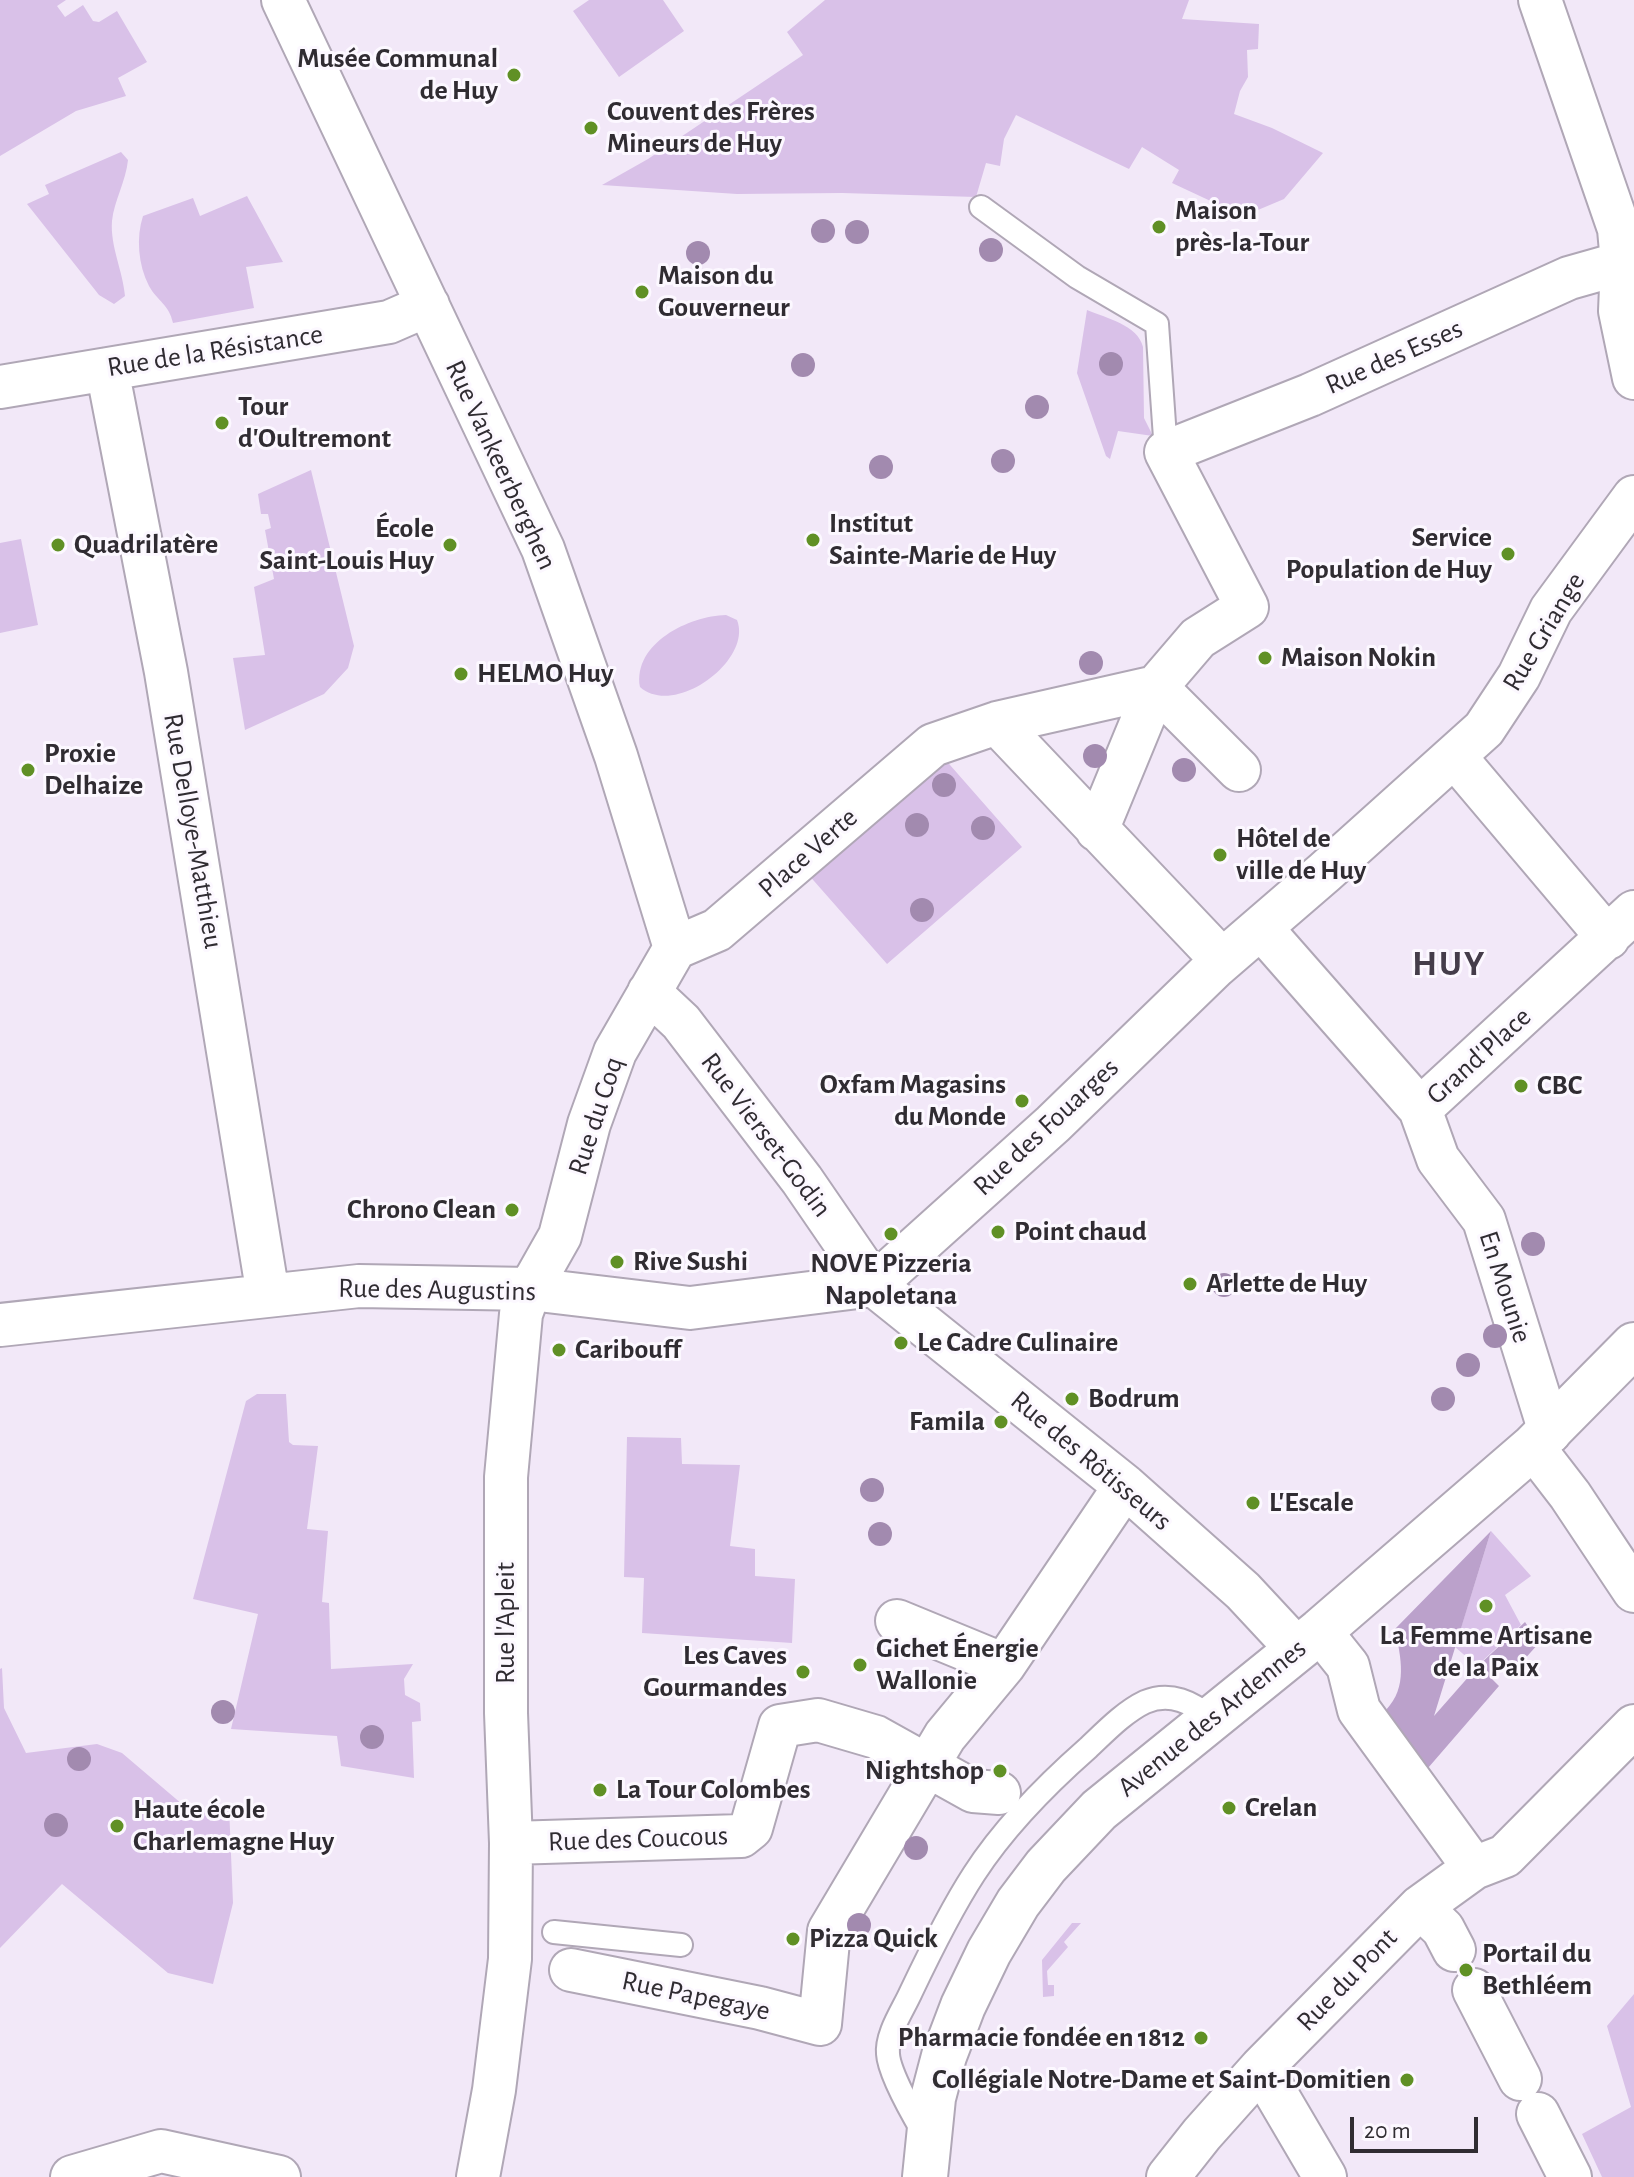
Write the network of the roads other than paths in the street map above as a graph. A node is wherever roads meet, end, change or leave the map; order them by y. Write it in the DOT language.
graph roads {
  1 [pos="283,0"];
  2 [pos="1540,0"];
  3 [pos="981,207"];
  4 [pos="1628,263"];
  5 [pos="428,305"];
  6 [pos="107,369"];
  7 [pos="1634,378"];
  8 [pos="0,387"];
  9 [pos="1166,452"];
  10 [pos="1634,497"];
  11 [pos="1156,687"];
  12 [pos="997,723"];
  13 [pos="1470,743"];
  14 [pos="1239,770"];
  15 [pos="1097,830"];
  16 [pos="1621,925"];
  17 [pos="1261,928"];
  18 [pos="675,948"];
  19 [pos="1219,963"];
  20 [pos="649,992"];
  21 [pos="1420,1109"];
  22 [pos="874,1285"];
  23 [pos="530,1289"];
  24 [pos="268,1295"];
  25 [pos="0,1325"];
  26 [pos="1634,1345"];
  27 [pos="1541,1440"];
  28 [pos="1125,1486"];
  29 [pos="1634,1591"];
  30 [pos="897,1621"];
  31 [pos="1308,1640"];
  32 [pos="1004,1665"];
  33 [pos="1634,1726"];
  34 [pos="928,1766"];
  35 [pos="999,1793"];
  36 [pos="511,1843"];
  37 [pos="1474,1868"];
  38 [pos="1420,1907"];
  39 [pos="681,1945"];
  40 [pos="538,1948"];
  41 [pos="1454,1950"];
  42 [pos="1474,1990"];
  43 [pos="1261,2068"];
  44 [pos="927,2160"];
  45 [pos="72,2177"];
  46 [pos="279,2177"];
  47 [pos="478,2177"];
  48 [pos="1168,2177"];
  49 [pos="1325,2177"];
  50 [pos="1570,2177"];
  1 -- 5 [label="street, Rue Vankeerberghen"];
  2 -- 4 [label="street"];
  3 -- 9 [label="lane"];
  4 -- 7 [label="street"];
  4 -- 9 [label="street, Rue des Esses"];
  5 -- 6 [label="street, Rue de la Résistance"];
  5 -- 18 [label="street, Rue Vankeerberghen"];
  6 -- 8 [label="street, Rue de la Résistance"];
  6 -- 24 [label="street, Rue Delloye-Matthieu"];
  9 -- 11 [label="street"];
  10 -- 13 [label="street, Rue Griange"];
  11 -- 12 [label="street"];
  11 -- 14 [label="street"];
  11 -- 15 [label="street"];
  12 -- 15 [label="street"];
  12 -- 18 [label="street, Place Verte"];
  13 -- 16 [label="street, Grand'Place"];
  13 -- 17 [label="street"];
  15 -- 19 [label="street"];
  16 -- 21 [label="street, Grand'Place"];
  17 -- 19 [label="street"];
  17 -- 21 [label="street, Grand'Place"];
  18 -- 20 [label="street, Rue du Coq"];
  19 -- 22 [label="street, Rue des Fouarges"];
  20 -- 22 [label="street, Rue Vierset-Godin"];
  20 -- 23 [label="street, Rue du Coq"];
  21 -- 27 [label="street, En Mounie"];
  22 -- 23 [label="street, Rue des Augustins"];
  22 -- 28 [label="street, Rue des Rôtisseurs"];
  23 -- 24 [label="street, Rue des Augustins"];
  23 -- 36 [label="street, Rue l'Apleit"];
  24 -- 25 [label="street, Rue des Augustins"];
  26 -- 27 [label="main road, Avenue des Ardennes"];
  27 -- 29 [label="street"];
  27 -- 31 [label="main road, Avenue des Ardennes"];
  28 -- 31 [label="street, Rue des Rôtisseurs"];
  28 -- 32 [label="street"];
  30 -- 32 [label="street"];
  31 -- 37 [label="street, Rue des Rôtisseurs"];
  31 -- 44 [label="main road, Avenue des Ardennes"];
  32 -- 34 [label="street"];
  33 -- 37 [label="street, Rue du Pont"];
  34 -- 35 [label="street"];
  34 -- 36 [label="street, Rue des Coucous"];
  34 -- 40 [label="street, Rue Papegaye"];
  36 -- 40 [label="street, Rue l'Apleit"];
  37 -- 38 [label="street, Rue du Pont"];
  38 -- 41 [label="street"];
  38 -- 43 [label="street, Rue du Pont"];
  39 -- 40 [label="lane"];
  40 -- 47 [label="street, Rue l'Apleit"];
  42 -- 50 [label="street"];
  43 -- 48 [label="street, Rue du Pont"];
  43 -- 49 [label="street"];
  45 -- 46 [label="street"];
}
